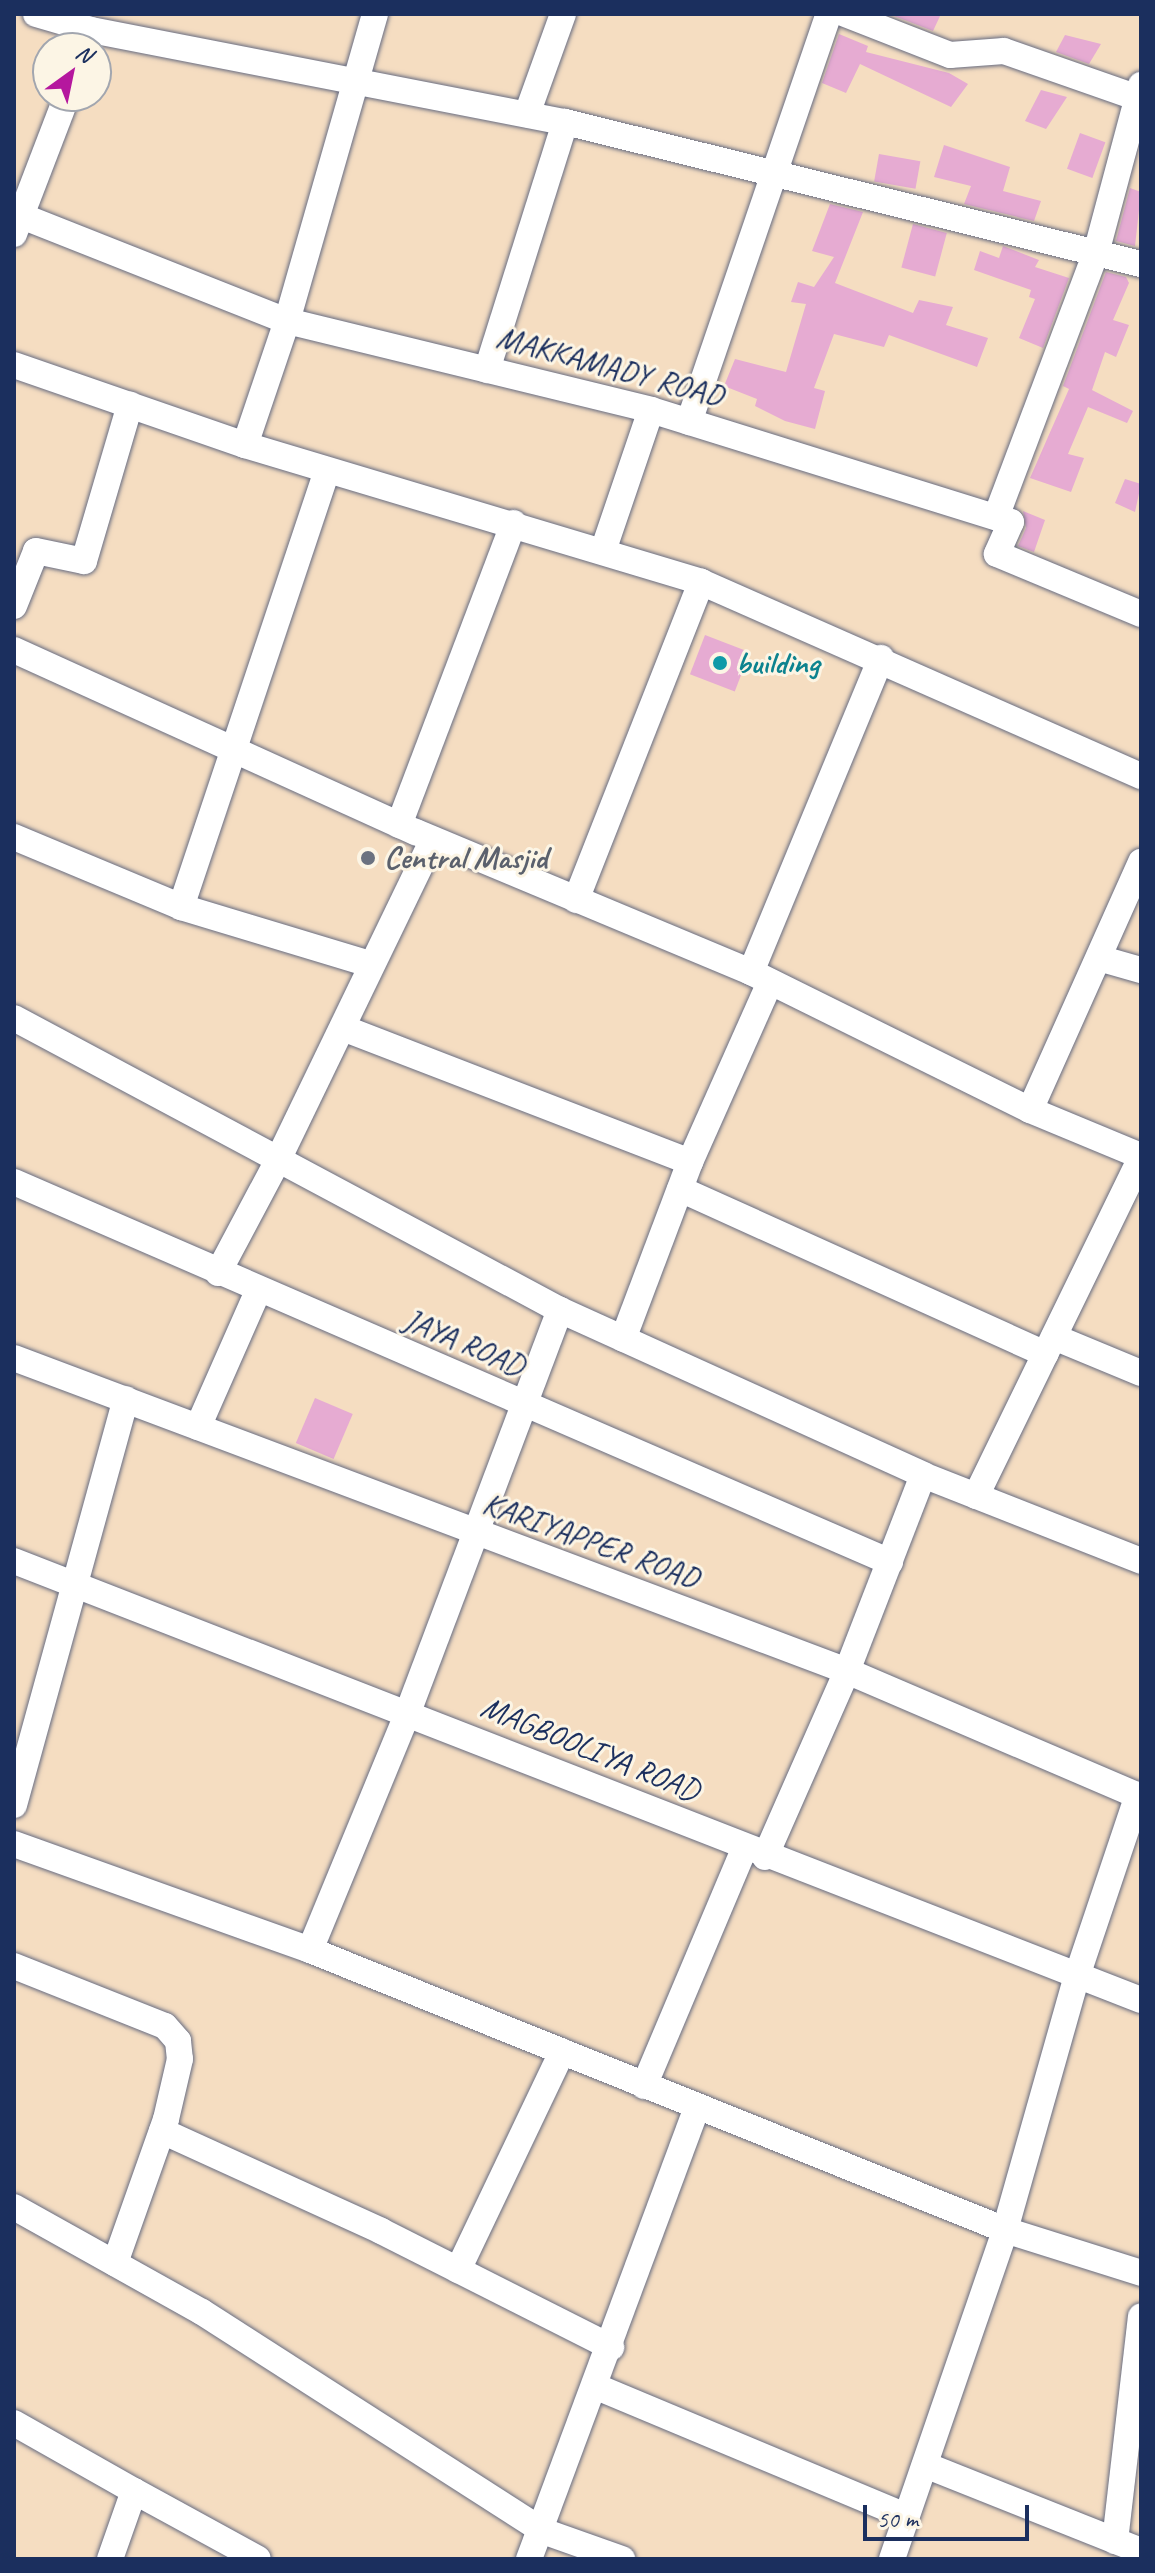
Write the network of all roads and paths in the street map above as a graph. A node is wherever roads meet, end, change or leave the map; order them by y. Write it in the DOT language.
graph roads {
  1 [pos="36,14"];
  2 [pos="375,14"];
  3 [pos="563,14"];
  4 [pos="829,14"];
  5 [pos="845,14"];
  6 [pos="91,31"];
  7 [pos="356,81"];
  8 [pos="1139,94"];
  9 [pos="61,112"];
  10 [pos="527,114"];
  11 [pos="565,122"];
  12 [pos="778,172"];
  13 [pos="17,221"];
  14 [pos="1096,253"];
  15 [pos="1141,264"];
  16 [pos="287,321"];
  17 [pos="14,365"];
  18 [pos="487,370"];
  19 [pos="130,405"];
  20 [pos="651,410"];
  21 [pos="689,422"];
  22 [pos="245,445"];
  23 [pos="327,471"];
  24 [pos="996,517"];
  25 [pos="514,523"];
  26 [pos="603,551"];
  27 [pos="701,582"];
  28 [pos="14,606"];
  29 [pos="1141,614"];
  30 [pos="14,650"];
  31 [pos="881,658"];
  32 [pos="234,751"];
  33 [pos="1141,776"];
  34 [pos="399,825"];
  35 [pos="14,837"];
  36 [pos="433,840"];
  37 [pos="1141,862"];
  38 [pos="576,900"];
  39 [pos="181,907"];
  40 [pos="1102,959"];
  41 [pos="370,964"];
  42 [pos="1141,970"];
  43 [pos="760,977"];
  44 [pos="14,1018"];
  45 [pos="343,1028"];
  46 [pos="1030,1110"];
  47 [pos="1141,1157"];
  48 [pos="277,1162"];
  49 [pos="690,1162"];
  50 [pos="14,1182"];
  51 [pos="680,1189"];
  52 [pos="218,1273"];
  53 [pos="258,1291"];
  54 [pos="560,1310"];
  55 [pos="623,1339"];
  56 [pos="1050,1346"];
  57 [pos="14,1358"];
  58 [pos="1141,1373"];
  59 [pos="126,1399"];
  60 [pos="522,1405"];
  61 [pos="198,1427"];
  62 [pos="923,1475"];
  63 [pos="976,1496"];
  64 [pos="473,1534"];
  65 [pos="14,1561"];
  66 [pos="1141,1561"];
  67 [pos="890,1562"];
  68 [pos="72,1587"];
  69 [pos="847,1671"];
  70 [pos="408,1712"];
  71 [pos="1139,1796"];
  72 [pos="14,1805"];
  73 [pos="14,1844"];
  74 [pos="754,1853"];
  75 [pos="310,1950"];
  76 [pos="14,1966"];
  77 [pos="1077,1976"];
  78 [pos="1141,2000"];
  79 [pos="562,2052"];
  80 [pos="644,2086"];
  81 [pos="697,2107"];
  82 [pos="162,2131"];
  83 [pos="14,2207"];
  84 [pos="1005,2230"];
  85 [pos="115,2263"];
  86 [pos="458,2270"];
  87 [pos="1141,2273"];
  88 [pos="1141,2316"];
  89 [pos="611,2347"];
  90 [pos="597,2387"];
  91 [pos="14,2423"];
  92 [pos="925,2465"];
  93 [pos="134,2491"];
  94 [pos="906,2516"];
  95 [pos="543,2531"];
  96 [pos="1115,2541"];
  97 [pos="1141,2551"];
  98 [pos="110,2559"];
  99 [pos="258,2559"];
  100 [pos="529,2559"];
  101 [pos="622,2559"];
  102 [pos="892,2559"];
  1 -- 6 [label="street"];
  2 -- 7 [label="street"];
  3 -- 10 [label="street"];
  4 -- 12 [label="street"];
  5 -- 8 [label="street"];
  6 -- 7 [label="street"];
  7 -- 10 [label="street"];
  7 -- 16 [label="street"];
  8 -- 14 [label="street"];
  9 -- 13 [label="street"];
  10 -- 11 [label="street"];
  11 -- 12 [label="street"];
  11 -- 18 [label="street"];
  12 -- 14 [label="street"];
  12 -- 21 [label="street"];
  13 -- 16 [label="street, MAKKAMADY ROAD"];
  14 -- 15 [label="street"];
  14 -- 24 [label="street"];
  16 -- 18 [label="street, MAKKAMADY ROAD"];
  16 -- 22 [label="street"];
  17 -- 19 [label="street"];
  18 -- 20 [label="street, MAKKAMADY ROAD"];
  19 -- 22 [label="street"];
  19 -- 28 [label="street"];
  20 -- 21 [label="street, MAKKAMADY ROAD"];
  20 -- 26 [label="street"];
  21 -- 24 [label="street, MAKKAMADY ROAD"];
  22 -- 23 [label="street"];
  23 -- 25 [label="street"];
  23 -- 32 [label="street"];
  24 -- 29 [label="street"];
  25 -- 26 [label="street"];
  25 -- 34 [label="street"];
  26 -- 27 [label="street"];
  27 -- 31 [label="street"];
  27 -- 38 [label="street"];
  30 -- 32 [label="street"];
  31 -- 33 [label="street"];
  31 -- 43 [label="street"];
  32 -- 34 [label="street"];
  32 -- 39 [label="street"];
  34 -- 36 [label="street"];
  35 -- 39 [label="street"];
  36 -- 38 [label="street"];
  36 -- 41 [label="street"];
  37 -- 40 [label="street"];
  38 -- 43 [label="street"];
  39 -- 41 [label="street"];
  40 -- 42 [label="street"];
  40 -- 46 [label="street"];
  41 -- 45 [label="street"];
  43 -- 46 [label="street"];
  43 -- 49 [label="street"];
  44 -- 48 [label="street"];
  45 -- 48 [label="street"];
  45 -- 49 [label="street"];
  46 -- 47 [label="street"];
  47 -- 56 [label="street"];
  48 -- 52 [label="street"];
  48 -- 54 [label="street"];
  49 -- 51 [label="street"];
  50 -- 52 [label="street, JAYA ROAD"];
  51 -- 55 [label="street"];
  51 -- 56 [label="street"];
  52 -- 53 [label="street, JAYA ROAD"];
  53 -- 60 [label="street, JAYA ROAD"];
  53 -- 61 [label="street"];
  54 -- 55 [label="street"];
  54 -- 60 [label="street"];
  55 -- 62 [label="street"];
  56 -- 58 [label="street"];
  56 -- 63 [label="street"];
  57 -- 59 [label="street, KARIYAPPER ROAD"];
  59 -- 61 [label="street, KARIYAPPER ROAD"];
  59 -- 68 [label="street"];
  60 -- 64 [label="street"];
  60 -- 67 [label="street, JAYA ROAD"];
  61 -- 64 [label="street, KARIYAPPER ROAD"];
  62 -- 63 [label="street"];
  62 -- 67 [label="street"];
  63 -- 66 [label="street"];
  64 -- 69 [label="street, KARIYAPPER ROAD"];
  64 -- 70 [label="street"];
  65 -- 68 [label="street, MAGBOOLIYA ROAD"];
  67 -- 69 [label="street"];
  68 -- 70 [label="street, MAGBOOLIYA ROAD"];
  68 -- 72 [label="street"];
  69 -- 71 [label="street, KARIYAPPER ROAD"];
  69 -- 74 [label="street"];
  70 -- 74 [label="street, MAGBOOLIYA ROAD"];
  70 -- 75 [label="street"];
  71 -- 77 [label="street"];
  73 -- 75 [label="street"];
  74 -- 77 [label="street, MAGBOOLIYA ROAD"];
  74 -- 80 [label="street"];
  75 -- 79 [label="street"];
  76 -- 82 [label="street"];
  77 -- 78 [label="street, MAGBOOLIYA ROAD"];
  77 -- 84 [label="street"];
  79 -- 80 [label="street"];
  79 -- 86 [label="street"];
  80 -- 81 [label="street"];
  81 -- 84 [label="street"];
  81 -- 89 [label="street"];
  82 -- 85 [label="street"];
  82 -- 86 [label="street"];
  83 -- 85 [label="street"];
  84 -- 87 [label="street"];
  84 -- 92 [label="street"];
  85 -- 95 [label="street"];
  86 -- 89 [label="street"];
  88 -- 96 [label="street"];
  89 -- 90 [label="street"];
  90 -- 94 [label="street"];
  90 -- 95 [label="street"];
  91 -- 93 [label="street"];
  92 -- 94 [label="street"];
  92 -- 96 [label="street"];
  93 -- 98 [label="street"];
  93 -- 99 [label="street"];
  94 -- 102 [label="street"];
  95 -- 100 [label="street"];
  95 -- 101 [label="street"];
  96 -- 97 [label="street"];
}
